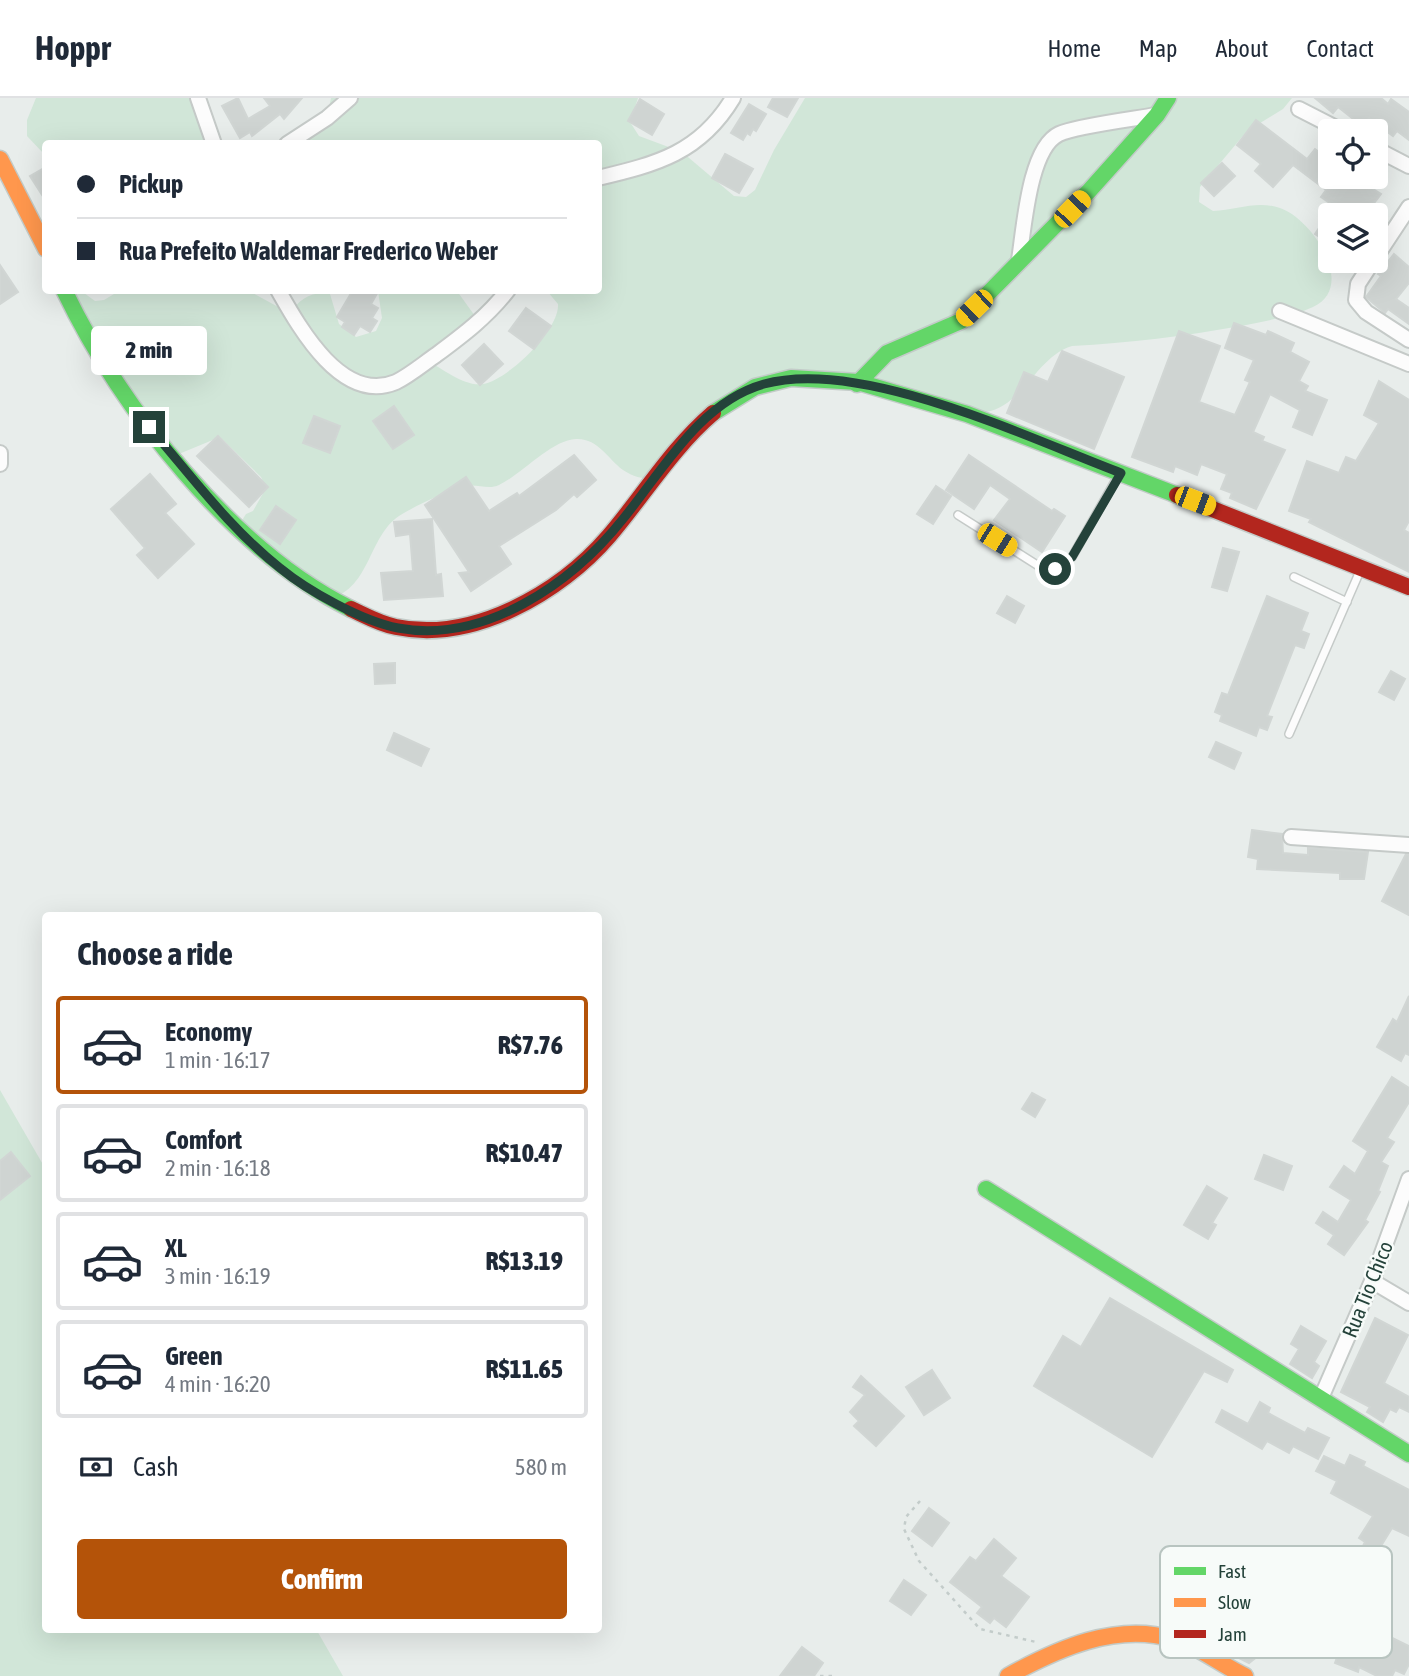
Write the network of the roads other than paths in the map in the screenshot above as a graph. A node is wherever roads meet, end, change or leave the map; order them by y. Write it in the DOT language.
graph roads {
  1 [pos="198,98"];
  2 [pos="349,98"];
  3 [pos="733,98"];
  4 [pos="1168,98"];
  5 [pos="1299,108"];
  6 [pos="1157,115"];
  7 [pos="1320,119"];
  8 [pos="213,140"];
  9 [pos="293,140"];
  10 [pos="1388,155"];
  11 [pos="0,159"];
  12 [pos="1409,166"];
  13 [pos="602,177"];
  14 [pos="1409,207"];
  15 [pos="1388,238"];
  16 [pos="42,241"];
  17 [pos="1018,264"];
  18 [pos="1365,273"];
  19 [pos="66,294"];
  20 [pos="281,294"];
  21 [pos="505,294"];
  22 [pos="1280,311"];
  23 [pos="1409,340"];
  24 [pos="1409,364"];
  25 [pos="857,384"];
  26 [pos="0,453"];
  27 [pos="0,464"];
  28 [pos="1121,473"];
  29 [pos="957,515"];
  30 [pos="1361,567"];
  31 [pos="1294,577"];
  32 [pos="1409,587"];
  33 [pos="1347,602"];
  34 [pos="1289,734"];
  35 [pos="1291,836"];
  36 [pos="1409,845"];
  37 [pos="1409,1179"];
  38 [pos="986,1189"];
  39 [pos="1372,1281"];
  40 [pos="1409,1303"];
  41 [pos="1321,1398"];
  42 [pos="1409,1454"];
  43 [pos="1160,1637"];
  44 [pos="1211,1658"];
  45 [pos="1008,1676"];
  46 [pos="1245,1676"];
  1 -- 8 [label="street"];
  2 -- 9 [label="street"];
  3 -- 13 [label="street"];
  4 -- 6 [label="street"];
  5 -- 7 [label="street"];
  6 -- 17 [label="street"];
  6 -- 17 [label="street"];
  10 -- 12 [label="street"];
  11 -- 16 [label="street"];
  14 -- 15 [label="street"];
  17 -- 25 [label="street"];
  18 -- 23 [label="street"];
  19 -- 25 [label="street"];
  20 -- 21 [label="street"];
  22 -- 24 [label="street"];
  25 -- 28 [label="street"];
  26 -- 27 [label="street"];
  28 -- 29 [label="lane"];
  28 -- 30 [label="street"];
  30 -- 32 [label="street"];
  30 -- 33 [label="lane"];
  31 -- 33 [label="lane"];
  33 -- 34 [label="lane"];
  35 -- 36 [label="street"];
  37 -- 39 [label="street, Rua Tio Chico"];
  38 -- 41 [label="street"];
  39 -- 40 [label="street"];
  39 -- 41 [label="street, Rua Tio Chico"];
  41 -- 42 [label="street"];
  43 -- 45 [label="street"];
  44 -- 46 [label="street"];
}
